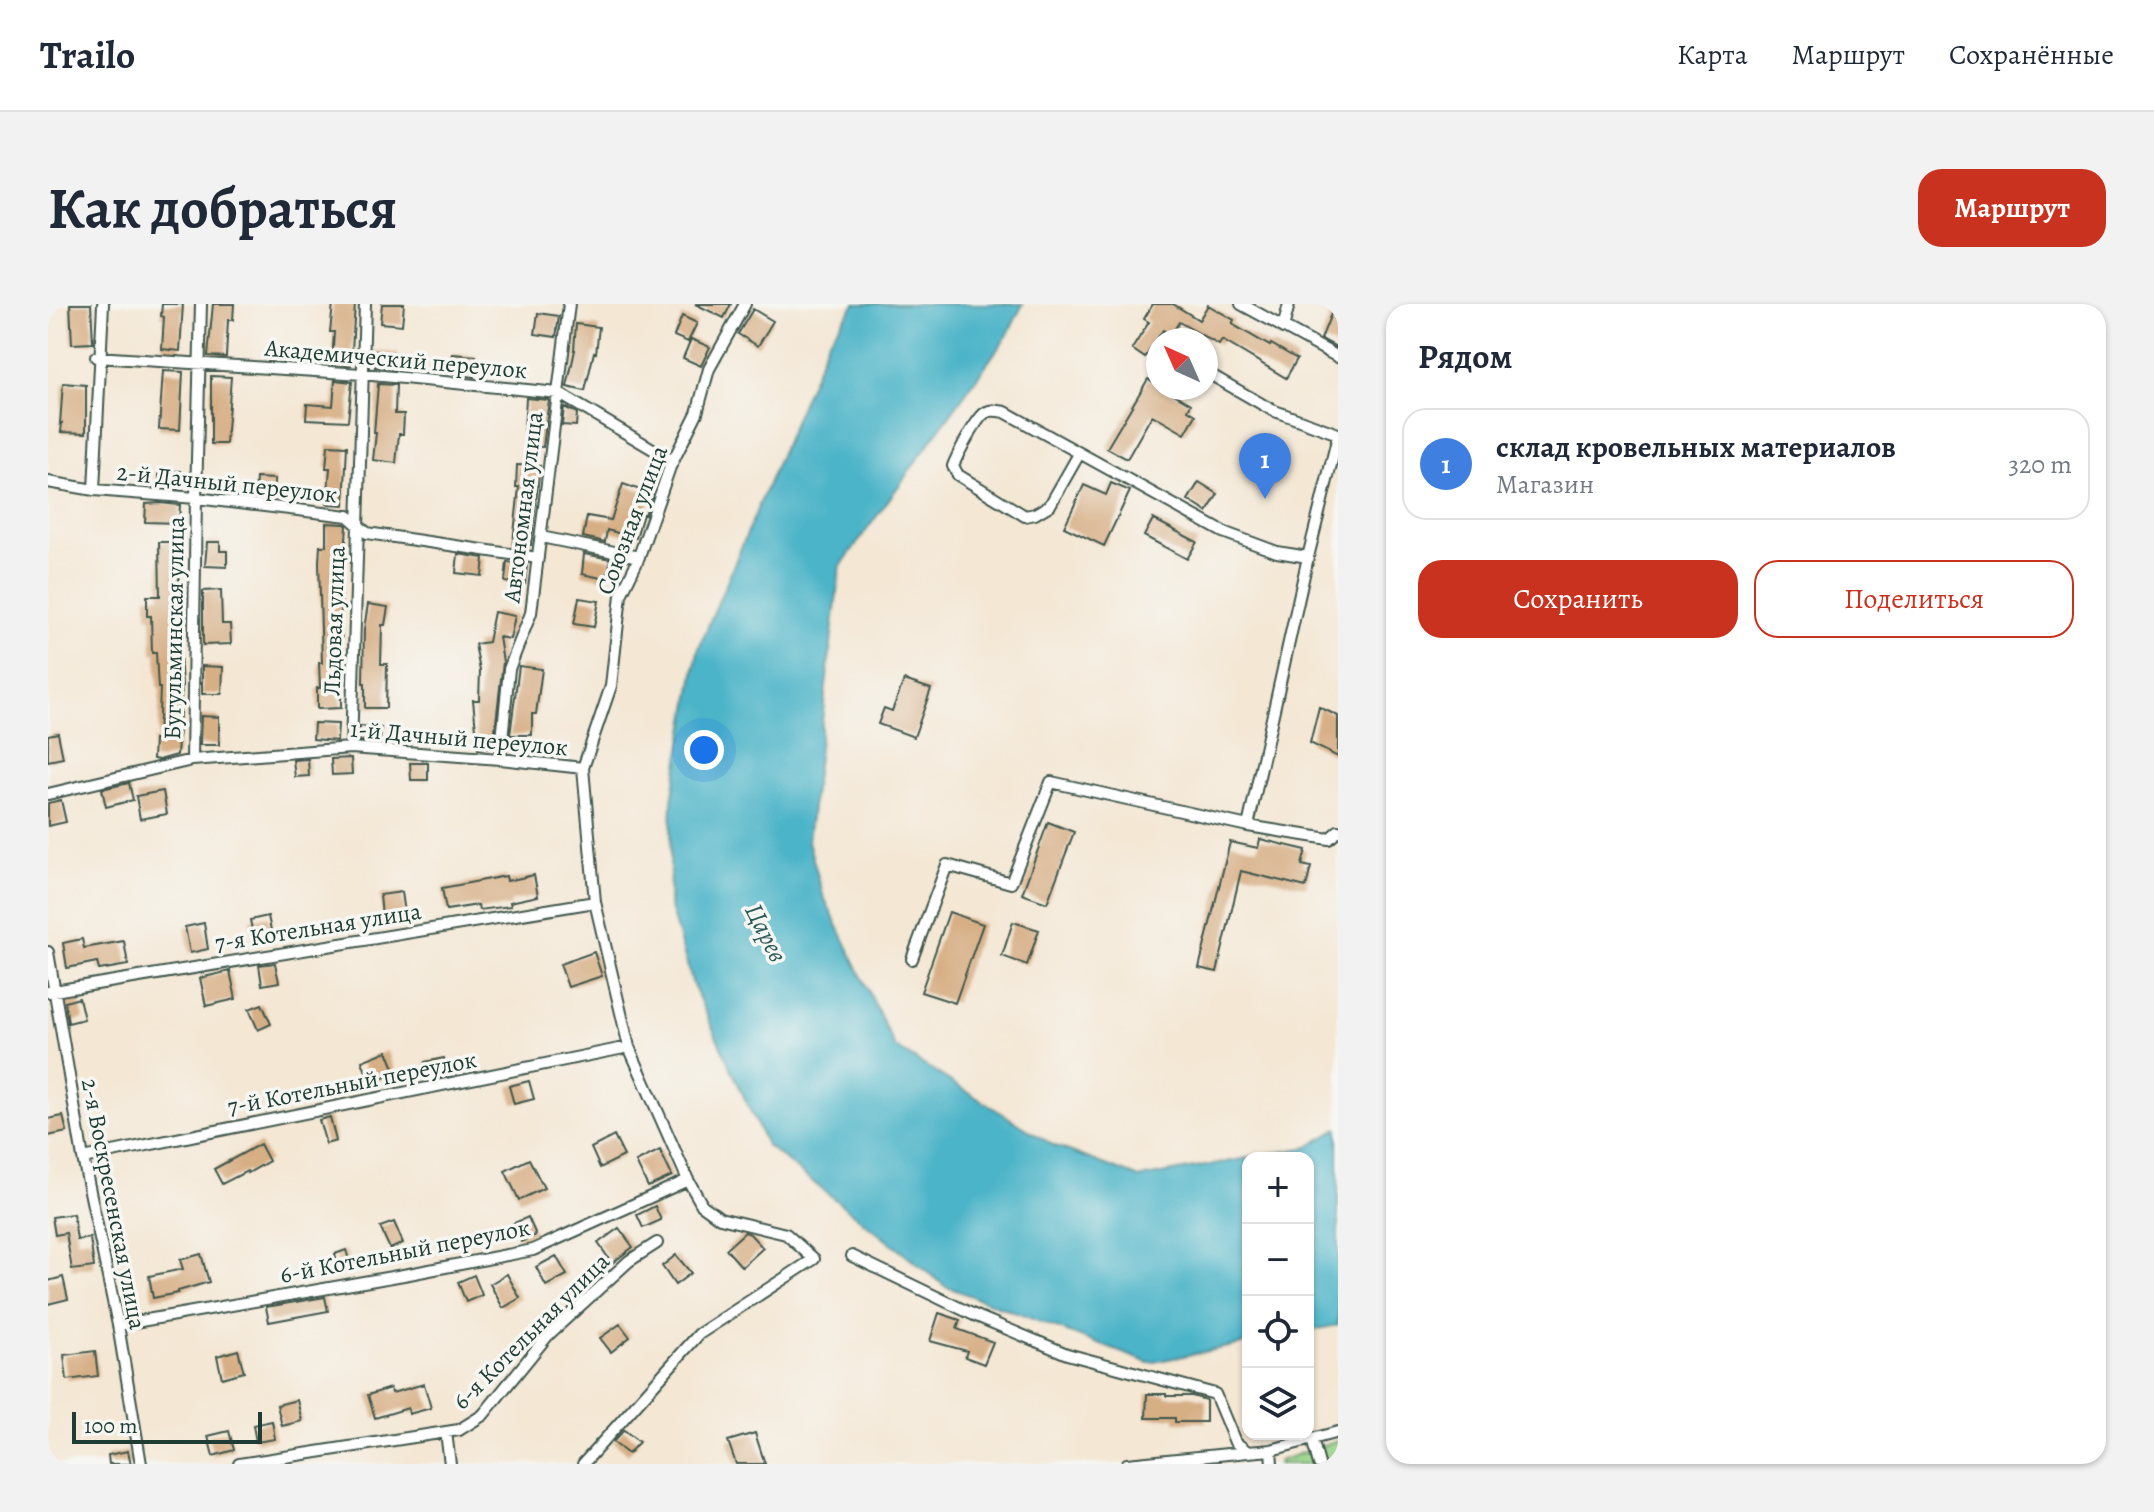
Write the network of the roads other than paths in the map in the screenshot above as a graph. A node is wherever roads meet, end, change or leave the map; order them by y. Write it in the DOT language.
graph roads {
  1 [pos="103,304"];
  2 [pos="201,304"];
  3 [pos="365,304"];
  4 [pos="569,304"];
  5 [pos="745,304"];
  6 [pos="1241,304"];
  7 [pos="1289,304"];
  8 [pos="1283,328"];
  9 [pos="1338,357"];
  10 [pos="98,358"];
  11 [pos="200,363"];
  12 [pos="362,374"];
  13 [pos="1218,379"];
  14 [pos="558,393"];
  15 [pos="1338,435"];
  16 [pos="1079,454"];
  17 [pos="673,461"];
  18 [pos="48,482"];
  19 [pos="94,490"];
  20 [pos="196,498"];
  21 [pos="357,523"];
  22 [pos="541,537"];
  23 [pos="639,557"];
  24 [pos="1308,557"];
  25 [pos="538,558"];
  26 [pos="351,748"];
  27 [pos="500,759"];
  28 [pos="192,760"];
  29 [pos="583,768"];
  30 [pos="48,794"];
  31 [pos="1248,826"];
  32 [pos="1338,831"];
  33 [pos="595,902"];
  34 [pos="48,952"];
  35 [pos="912,959"];
  36 [pos="51,992"];
  37 [pos="629,1047"];
  38 [pos="83,1158"];
  39 [pos="688,1180"];
  40 [pos="657,1243"];
  41 [pos="852,1256"];
  42 [pos="118,1325"];
  43 [pos="446,1432"];
  44 [pos="1338,1432"];
  45 [pos="1314,1438"];
  46 [pos="1308,1440"];
  47 [pos="1312,1440"];
  48 [pos="1271,1450"];
  49 [pos="1248,1452"];
  50 [pos="141,1464"];
  51 [pos="239,1464"];
  52 [pos="450,1464"];
  53 [pos="583,1464"];
  54 [pos="1127,1464"];
  55 [pos="1272,1464"];
  56 [pos="1319,1464"];
  1 -- 10 [label="street"];
  2 -- 11 [label="street, Бугульминская улица"];
  3 -- 12 [label="street, Льдовая улица"];
  4 -- 14 [label="street, Автономная улица"];
  5 -- 17 [label="street, Союзная улица"];
  6 -- 8 [label="street"];
  7 -- 8 [label="street"];
  8 -- 9 [label="street"];
  10 -- 11 [label="street, Академический переулок"];
  10 -- 19 [label="street"];
  11 -- 12 [label="street, Академический переулок"];
  11 -- 20 [label="street, Бугульминская улица"];
  12 -- 14 [label="street, Академический переулок"];
  12 -- 21 [label="street, Льдовая улица"];
  13 -- 15 [label="street"];
  14 -- 17 [label="street, Академический переулок"];
  14 -- 22 [label="street, Автономная улица"];
  15 -- 24 [label="street"];
  16 -- 16 [label="street"];
  16 -- 24 [label="street"];
  17 -- 23 [label="street, Союзная улица"];
  18 -- 19 [label="street, 2-й Дачный переулок"];
  19 -- 20 [label="street, 2-й Дачный переулок"];
  20 -- 21 [label="street, 2-й Дачный переулок"];
  20 -- 28 [label="street, Бугульминская улица"];
  21 -- 25 [label="street, 2-й Дачный переулок"];
  21 -- 26 [label="street, Льдовая улица"];
  22 -- 23 [label="street"];
  22 -- 25 [label="street, Автономная улица"];
  23 -- 29 [label="street, Союзная улица"];
  24 -- 31 [label="street"];
  25 -- 27 [label="street, Автономная улица"];
  26 -- 27 [label="street, 1-й Дачный переулок"];
  26 -- 28 [label="street, 1-й Дачный переулок"];
  27 -- 29 [label="street, 1-й Дачный переулок"];
  28 -- 30 [label="street, 1-й Дачный переулок"];
  29 -- 33 [label="street, Союзная улица"];
  31 -- 32 [label="street"];
  31 -- 35 [label="street"];
  33 -- 36 [label="street, 7-я Котельная улица"];
  33 -- 37 [label="street, Союзная улица"];
  34 -- 36 [label="street, 2-я Воскресенская улица"];
  36 -- 38 [label="street, 2-я Воскресенская улица"];
  37 -- 38 [label="street, 7-й Котельный переулок"];
  37 -- 39 [label="street, Союзная улица"];
  38 -- 42 [label="street, 2-я Воскресенская улица"];
  39 -- 42 [label="street, 6-й Котельный переулок"];
  39 -- 53 [label="street, Союзная улица"];
  40 -- 43 [label="street, 6-я Котельная улица"];
  41 -- 49 [label="street"];
  42 -- 50 [label="street, 2-я Воскресенская улица"];
  43 -- 51 [label="street, 6-я Котельная улица"];
  43 -- 52 [label="street"];
  44 -- 45 [label="street"];
  46 -- 48 [label="street"];
  47 -- 56 [label="street"];
  48 -- 49 [label="street"];
  48 -- 55 [label="street"];
  49 -- 54 [label="street"];
}
